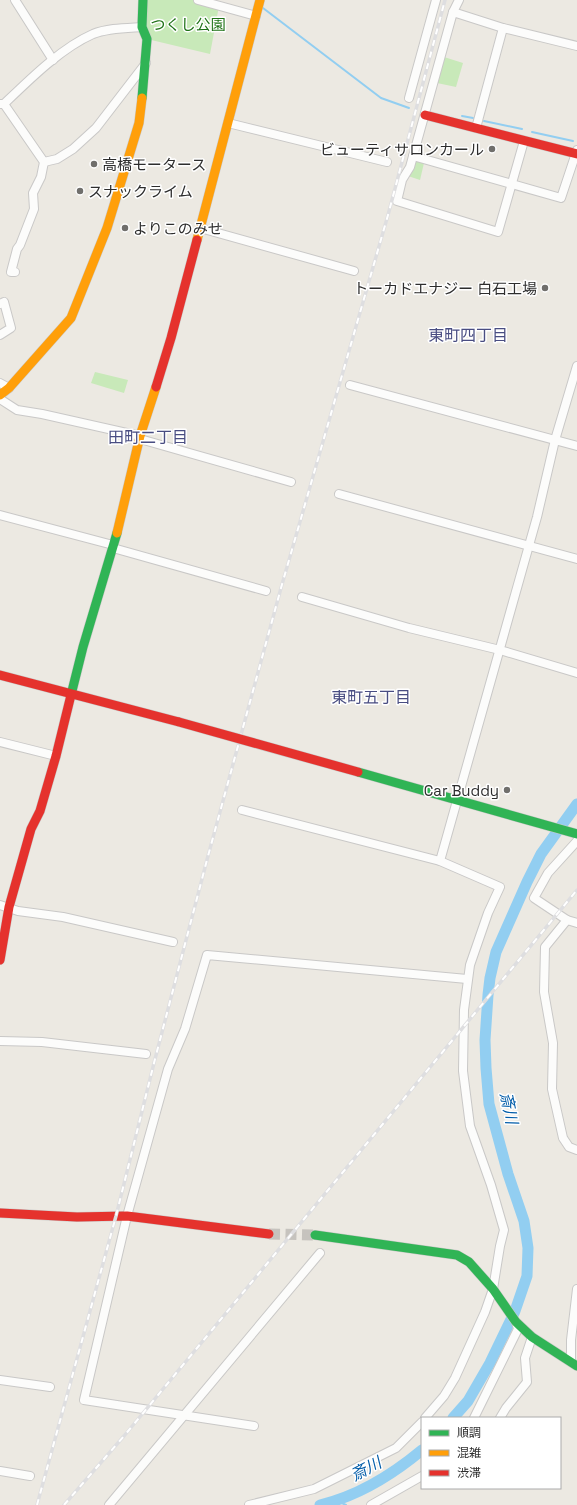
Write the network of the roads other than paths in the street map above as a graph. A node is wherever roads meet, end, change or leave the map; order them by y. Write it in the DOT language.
graph roads {
  1 [pos="15,0"];
  2 [pos="143,0"];
  3 [pos="198,0"];
  4 [pos="436,0"];
  5 [pos="459,0"];
  6 [pos="258,6"];
  7 [pos="453,12"];
  8 [pos="142,28"];
  9 [pos="503,28"];
  10 [pos="577,46"];
  11 [pos="53,60"];
  12 [pos="146,62"];
  13 [pos="409,98"];
  14 [pos="2,104"];
  15 [pos="425,115"];
  16 [pos="228,123"];
  17 [pos="476,128"];
  18 [pos="524,141"];
  19 [pos="577,152"];
  20 [pos="413,156"];
  21 [pos="44,162"];
  22 [pos="387,162"];
  23 [pos="513,184"];
  24 [pos="200,228"];
  25 [pos="354,271"];
  26 [pos="15,272"];
  27 [pos="0,304"];
  28 [pos="0,335"];
  29 [pos="577,366"];
  30 [pos="0,383"];
  31 [pos="350,385"];
  32 [pos="9,388"];
  33 [pos="0,395"];
  34 [pos="0,399"];
  35 [pos="140,437"];
  36 [pos="555,440"];
  37 [pos="577,446"];
  38 [pos="291,482"];
  39 [pos="338,494"];
  40 [pos="0,515"];
  41 [pos="528,546"];
  42 [pos="113,547"];
  43 [pos="577,559"];
  44 [pos="266,591"];
  45 [pos="302,597"];
  46 [pos="500,650"];
  47 [pos="577,673"];
  48 [pos="0,675"];
  49 [pos="72,695"];
  50 [pos="0,742"];
  51 [pos="56,756"];
  52 [pos="458,799"];
  53 [pos="242,810"];
  54 [pos="577,834"];
  55 [pos="577,842"];
  56 [pos="440,861"];
  57 [pos="5,906"];
  58 [pos="567,920"];
  59 [pos="577,923"];
  60 [pos="173,942"];
  61 [pos="0,960"];
  62 [pos="467,979"];
  63 [pos="0,1041"];
  64 [pos="146,1054"];
  65 [pos="577,1150"];
  66 [pos="0,1213"];
  67 [pos="127,1216"];
  68 [pos="269,1234"];
  69 [pos="315,1235"];
  70 [pos="320,1253"];
  71 [pos="577,1289"];
  72 [pos="494,1291"];
  73 [pos="516,1322"];
  74 [pos="532,1337"];
  75 [pos="574,1340"];
  76 [pos="574,1364"];
  77 [pos="0,1380"];
  78 [pos="50,1387"];
  79 [pos="185,1415"];
  80 [pos="426,1417"];
  81 [pos="474,1417"];
  82 [pos="501,1417"];
  83 [pos="421,1423"];
  84 [pos="254,1426"];
  85 [pos="0,1472"];
  86 [pos="30,1476"];
  87 [pos="421,1477"];
  88 [pos="109,1505"];
  89 [pos="248,1505"];
  90 [pos="371,1505"];
  1 -- 11 [label="street"];
  2 -- 8 [label="street"];
  3 -- 6 [label="street"];
  4 -- 13 [label="street"];
  5 -- 7 [label="street"];
  6 -- 16 [label="street"];
  7 -- 9 [label="street"];
  7 -- 15 [label="street"];
  8 -- 11 [label="street"];
  8 -- 12 [label="street"];
  9 -- 10 [label="street"];
  9 -- 17 [label="street"];
  11 -- 14 [label="street"];
  12 -- 21 [label="street"];
  12 -- 32 [label="street"];
  14 -- 21 [label="street"];
  15 -- 17 [label="street"];
  15 -- 20 [label="street"];
  16 -- 22 [label="street"];
  16 -- 24 [label="street"];
  17 -- 18 [label="street"];
  18 -- 19 [label="street"];
  18 -- 23 [label="street"];
  19 -- 23 [label="street"];
  20 -- 23 [label="street"];
  20 -- 23 [label="street"];
  21 -- 26 [label="street"];
  24 -- 25 [label="street"];
  24 -- 35 [label="street"];
  27 -- 28 [label="street"];
  29 -- 36 [label="street"];
  30 -- 32 [label="street"];
  31 -- 36 [label="street"];
  32 -- 33 [label="street"];
  34 -- 35 [label="street"];
  35 -- 38 [label="street"];
  35 -- 42 [label="street"];
  36 -- 37 [label="street"];
  36 -- 41 [label="street"];
  39 -- 41 [label="street"];
  40 -- 42 [label="street"];
  41 -- 43 [label="street"];
  41 -- 46 [label="street"];
  42 -- 44 [label="street"];
  42 -- 49 [label="street"];
  45 -- 46 [label="street"];
  46 -- 47 [label="street"];
  46 -- 52 [label="street"];
  48 -- 49 [label="street"];
  49 -- 51 [label="street"];
  49 -- 52 [label="street, bridge"];
  50 -- 51 [label="street"];
  51 -- 57 [label="street"];
  52 -- 54 [label="street"];
  52 -- 56 [label="street"];
  53 -- 56 [label="street"];
  55 -- 58 [label="street"];
  56 -- 62 [label="street"];
  57 -- 60 [label="street"];
  57 -- 61 [label="street"];
  58 -- 59 [label="street"];
  58 -- 65 [label="street"];
  62 -- 67 [label="street"];
  62 -- 72 [label="street"];
  63 -- 64 [label="street"];
  66 -- 67 [label="street"];
  67 -- 68 [label="street"];
  67 -- 79 [label="street"];
  69 -- 72 [label="street"];
  70 -- 79 [label="street"];
  71 -- 75 [label="street"];
  72 -- 73 [label="street"];
  72 -- 80 [label="street"];
  73 -- 74 [label="street"];
  73 -- 81 [label="street"];
  74 -- 76 [label="street"];
  74 -- 82 [label="street"];
  75 -- 76 [label="street"];
  77 -- 78 [label="street"];
  79 -- 84 [label="street"];
  79 -- 88 [label="street"];
  83 -- 89 [label="street"];
  85 -- 86 [label="street"];
  87 -- 90 [label="street"];
}
